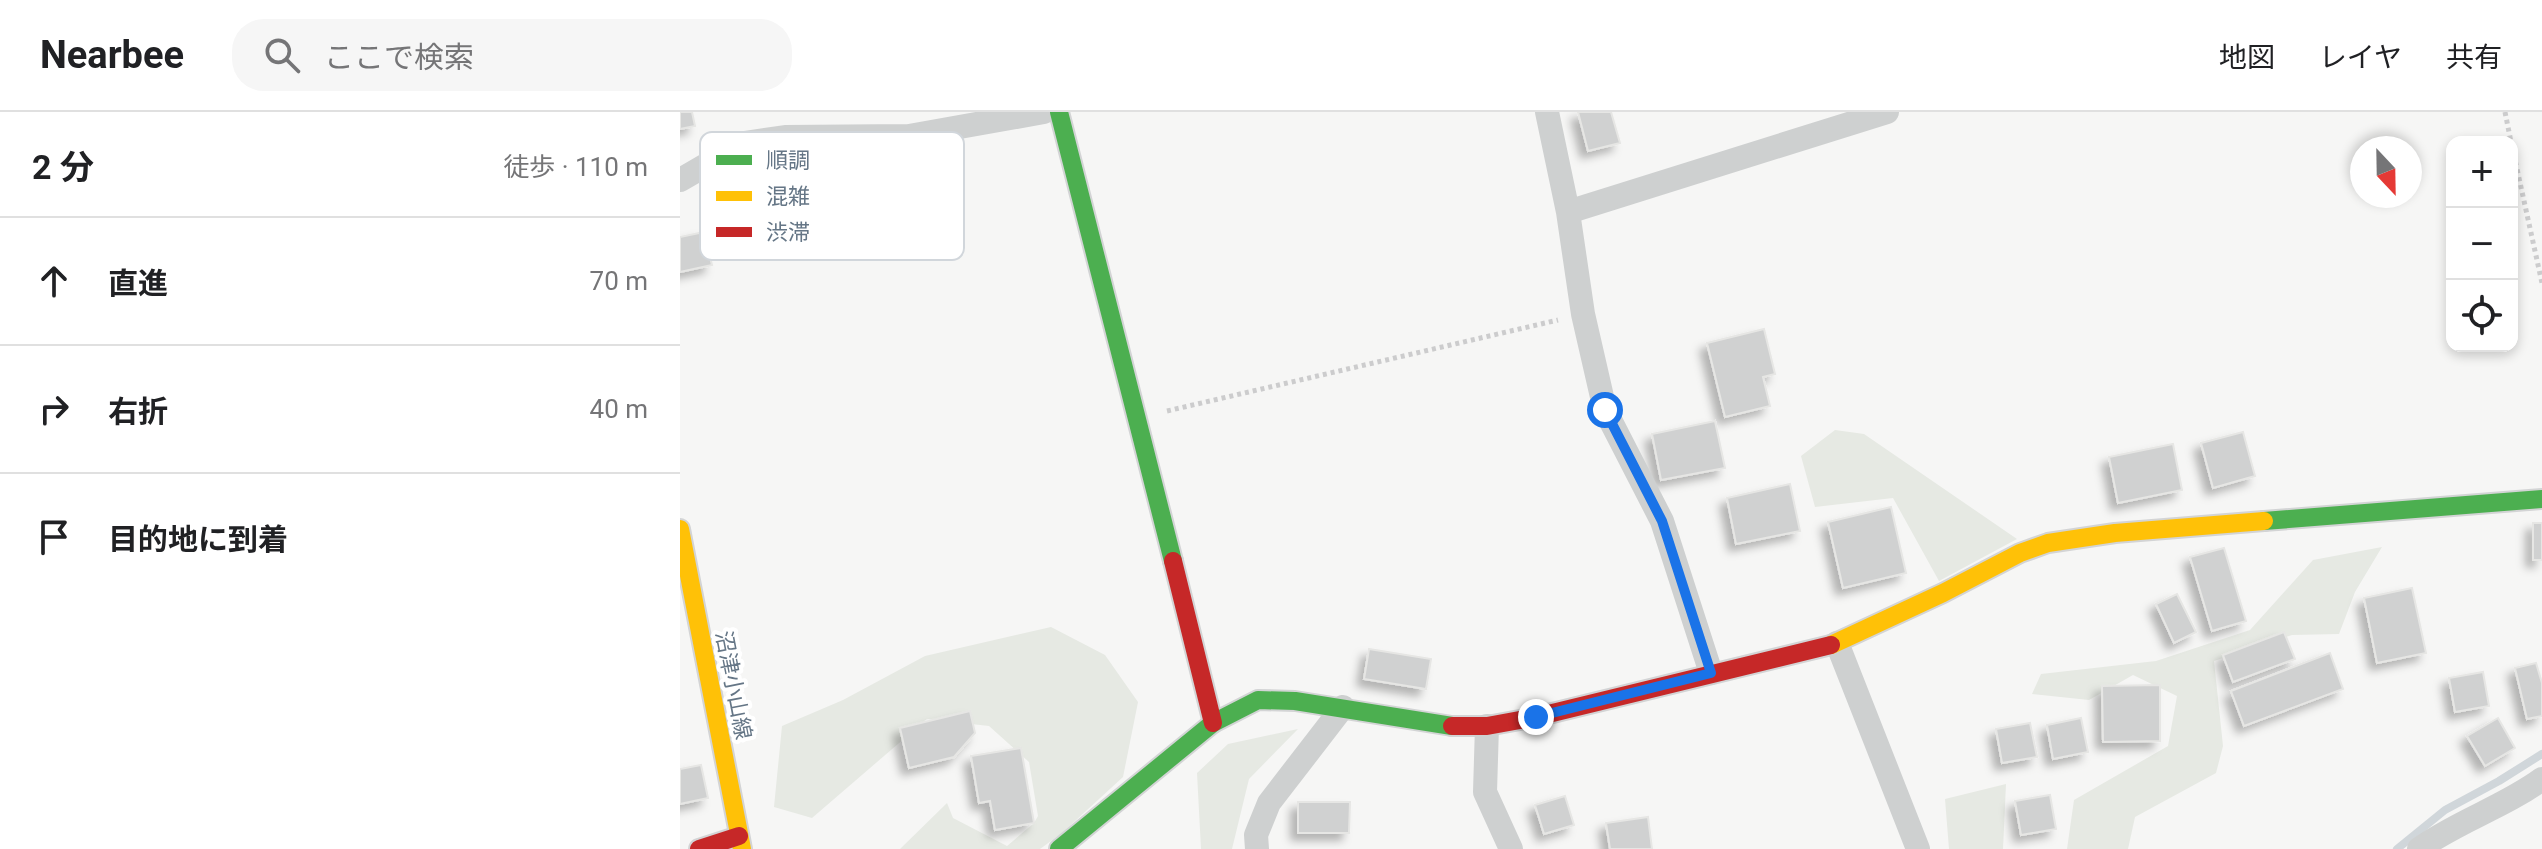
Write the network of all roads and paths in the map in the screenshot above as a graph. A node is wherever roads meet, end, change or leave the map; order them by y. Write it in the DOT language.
graph roads {
  1 [pos="1044,112"];
  2 [pos="1059,112"];
  3 [pos="1547,112"];
  4 [pos="1887,112"];
  5 [pos="2505,112"];
  6 [pos="932,132"];
  7 [pos="2510,136"];
  8 [pos="700,168"];
  9 [pos="2518,172"];
  10 [pos="680,180"];
  11 [pos="1568,212"];
  12 [pos="2542,283"];
  13 [pos="1583,314"];
  14 [pos="1138,418"];
  15 [pos="2542,499"];
  16 [pos="680,529"];
  17 [pos="1837,643"];
  18 [pos="1711,673"];
  19 [pos="1343,707"];
  20 [pos="1213,723"];
  21 [pos="1487,726"];
  22 [pos="2542,779"];
  23 [pos="740,842"];
  24 [pos="699,849"];
  25 [pos="1059,849"];
  26 [pos="1257,849"];
  27 [pos="1511,849"];
  28 [pos="1918,849"];
  29 [pos="2419,849"];
  1 -- 6 [label="street"];
  2 -- 14 [label="street"];
  3 -- 11 [label="street"];
  4 -- 11 [label="street"];
  5 -- 7 [label="path"];
  8 -- 10 [label="street"];
  9 -- 12 [label="path"];
  11 -- 13 [label="street"];
  13 -- 14 [label="path"];
  13 -- 18 [label="street"];
  14 -- 20 [label="street"];
  15 -- 17 [label="street"];
  16 -- 23 [label="street, 沼津小山線"];
  17 -- 18 [label="street"];
  17 -- 28 [label="street"];
  18 -- 21 [label="street"];
  19 -- 20 [label="street"];
  19 -- 21 [label="street"];
  19 -- 26 [label="street"];
  20 -- 25 [label="street"];
  21 -- 27 [label="street"];
  22 -- 29 [label="street"];
  23 -- 24 [label="street"];
}
